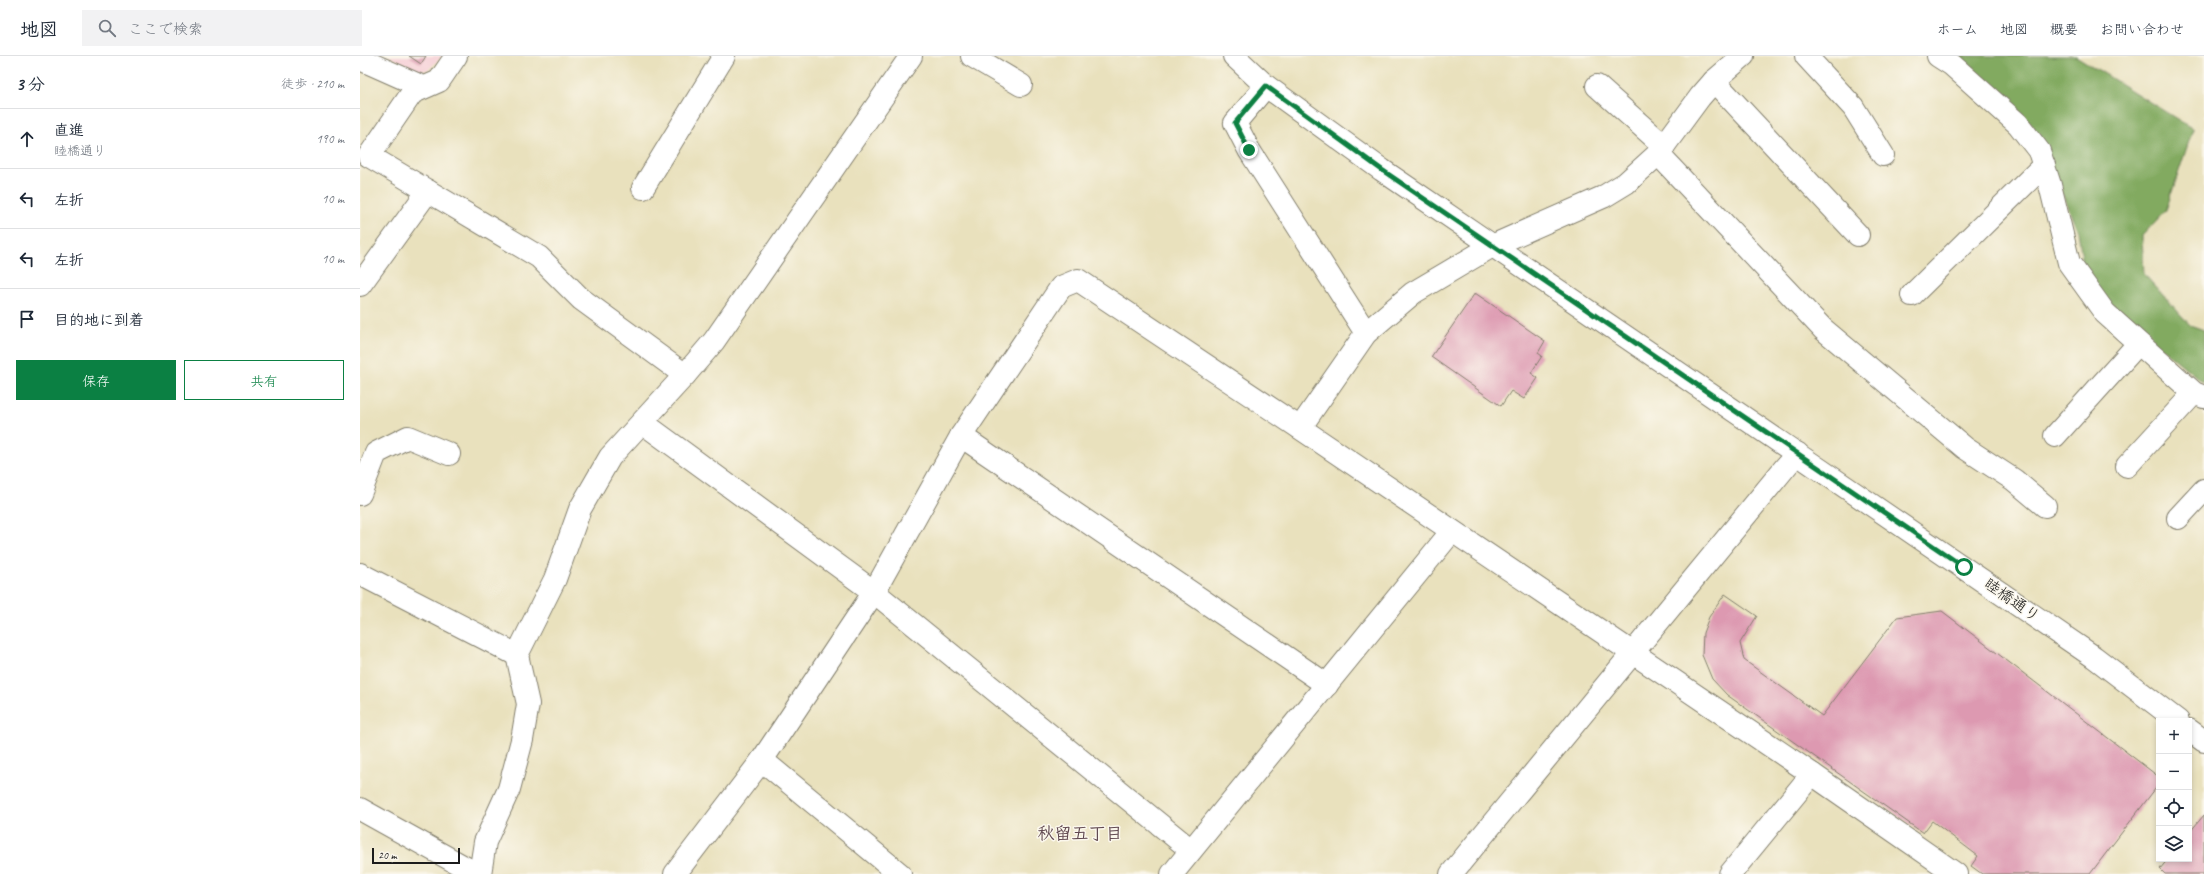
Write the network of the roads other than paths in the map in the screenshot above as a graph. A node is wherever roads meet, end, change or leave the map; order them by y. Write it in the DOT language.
graph roads {
  1 [pos="456,56"];
  2 [pos="724,56"];
  3 [pos="911,56"];
  4 [pos="972,56"];
  5 [pos="1234,56"];
  6 [pos="1743,56"];
  7 [pos="1806,56"];
  8 [pos="1938,56"];
  9 [pos="360,59"];
  10 [pos="1714,81"];
  11 [pos="1021,85"];
  12 [pos="1266,86"];
  13 [pos="1597,86"];
  14 [pos="423,87"];
  15 [pos="1661,150"];
  16 [pos="1883,155"];
  17 [pos="2044,165"];
  18 [pos="643,188"];
  19 [pos="428,191"];
  20 [pos="1858,235"];
  21 [pos="1494,245"];
  22 [pos="360,285"];
  23 [pos="1912,295"];
  24 [pos="1366,333"];
  25 [pos="2138,344"];
  26 [pos="685,375"];
  27 [pos="2199,395"];
  28 [pos="643,423"];
  29 [pos="1300,428"];
  30 [pos="962,436"];
  31 [pos="2055,436"];
  32 [pos="1797,453"];
  33 [pos="449,454"];
  34 [pos="2127,466"];
  35 [pos="2204,490"];
  36 [pos="360,494"];
  37 [pos="2045,506"];
  38 [pos="2178,518"];
  39 [pos="1452,531"];
  40 [pos="360,574"];
  41 [pos="874,592"];
  42 [pos="1632,653"];
  43 [pos="517,655"];
  44 [pos="1327,686"];
  45 [pos="2174,718"];
  46 [pos="2192,732"];
  47 [pos="2204,741"];
  48 [pos="762,760"];
  49 [pos="1812,774"];
  50 [pos="360,810"];
  51 [pos="1191,850"];
  52 [pos="477,874"];
  53 [pos="480,874"];
  54 [pos="675,874"];
  55 [pos="900,874"];
  56 [pos="1172,874"];
  57 [pos="1451,874"];
  58 [pos="1730,874"];
  59 [pos="1956,874"];
  1 -- 14 [label="street"];
  2 -- 18 [label="street"];
  3 -- 26 [label="street"];
  4 -- 11 [label="street"];
  5 -- 12 [label="street, 睦橋通り"];
  6 -- 10 [label="street"];
  7 -- 16 [label="street"];
  8 -- 17 [label="street"];
  9 -- 14 [label="street"];
  10 -- 15 [label="street"];
  10 -- 20 [label="street"];
  12 -- 21 [label="street, 睦橋通り"];
  12 -- 24 [label="street"];
  13 -- 15 [label="street"];
  14 -- 19 [label="street"];
  15 -- 21 [label="street"];
  15 -- 37 [label="street"];
  17 -- 23 [label="street"];
  17 -- 25 [label="street"];
  19 -- 22 [label="street"];
  19 -- 26 [label="street"];
  21 -- 24 [label="street"];
  21 -- 32 [label="street, 睦橋通り"];
  24 -- 29 [label="street"];
  25 -- 27 [label="street"];
  25 -- 31 [label="street"];
  26 -- 28 [label="street"];
  27 -- 34 [label="street"];
  28 -- 41 [label="street"];
  28 -- 43 [label="street"];
  29 -- 30 [label="street"];
  29 -- 39 [label="street"];
  30 -- 41 [label="street"];
  30 -- 44 [label="street"];
  32 -- 42 [label="street"];
  32 -- 45 [label="street, 睦橋通り"];
  33 -- 36 [label="street"];
  35 -- 38 [label="street"];
  39 -- 42 [label="street"];
  39 -- 44 [label="street"];
  40 -- 43 [label="street"];
  41 -- 48 [label="street"];
  41 -- 51 [label="street"];
  42 -- 49 [label="street"];
  42 -- 57 [label="street"];
  43 -- 53 [label="street"];
  44 -- 51 [label="street"];
  46 -- 47 [label="street"];
  48 -- 54 [label="street"];
  48 -- 55 [label="street"];
  49 -- 58 [label="street"];
  49 -- 59 [label="street"];
  50 -- 52 [label="street"];
  51 -- 56 [label="street"];
}
